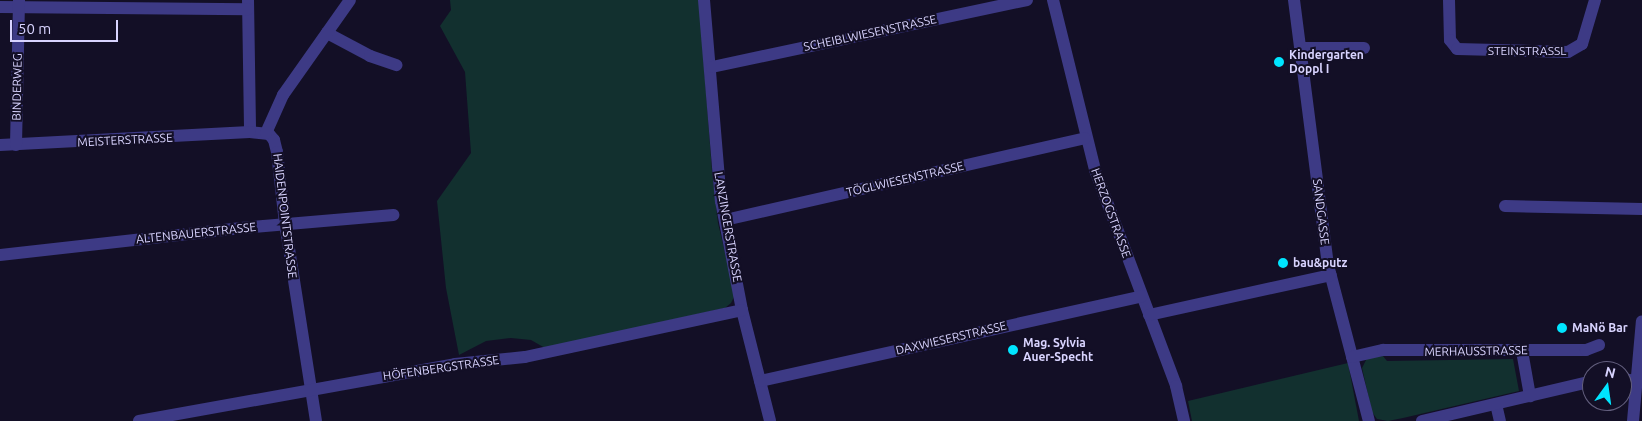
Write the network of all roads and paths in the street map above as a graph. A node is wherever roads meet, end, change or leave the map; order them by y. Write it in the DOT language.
graph roads {
  1 [pos="350,0"];
  2 [pos="704,0"];
  3 [pos="1027,0"];
  4 [pos="1053,0"];
  5 [pos="1294,0"];
  6 [pos="1449,0"];
  7 [pos="1595,0"];
  8 [pos="19,4"];
  9 [pos="248,4"];
  10 [pos="0,7"];
  11 [pos="328,33"];
  12 [pos="1300,48"];
  13 [pos="1364,48"];
  14 [pos="396,65"];
  15 [pos="712,67"];
  16 [pos="250,132"];
  17 [pos="266,133"];
  18 [pos="1085,138"];
  19 [pos="0,145"];
  20 [pos="16,145"];
  21 [pos="1504,206"];
  22 [pos="1642,209"];
  23 [pos="393,215"];
  24 [pos="724,220"];
  25 [pos="285,223"];
  26 [pos="0,255"];
  27 [pos="1331,275"];
  28 [pos="1142,296"];
  29 [pos="742,310"];
  30 [pos="1149,315"];
  31 [pos="1642,321"];
  32 [pos="1599,346"];
  33 [pos="1522,351"];
  34 [pos="1352,357"];
  35 [pos="1632,380"];
  36 [pos="1636,380"];
  37 [pos="760,381"];
  38 [pos="1582,384"];
  39 [pos="310,389"];
  40 [pos="1530,396"];
  41 [pos="1496,404"];
  42 [pos="139,421"];
  43 [pos="316,421"];
  44 [pos="770,421"];
  45 [pos="1184,421"];
  46 [pos="1369,421"];
  47 [pos="1422,421"];
  48 [pos="1500,421"];
  49 [pos="1633,421"];
  1 -- 11 [label="street"];
  2 -- 15 [label="street, LANZINGERSTRASSE"];
  3 -- 15 [label="street, SCHEIBLWIESENSTRASSE"];
  4 -- 18 [label="street, HERZOGSTRASSE"];
  5 -- 12 [label="street, SANDGASSE"];
  6 -- 7 [label="street, STEINSTRASSL"];
  8 -- 9 [label="street"];
  8 -- 10 [label="street"];
  8 -- 20 [label="street, BINDERWEG"];
  9 -- 16 [label="street"];
  11 -- 14 [label="street"];
  11 -- 17 [label="street"];
  12 -- 13 [label="street"];
  12 -- 27 [label="street, SANDGASSE"];
  15 -- 24 [label="street, LANZINGERSTRASSE"];
  16 -- 17 [label="street"];
  16 -- 20 [label="street, MEISTERSTRASSE"];
  17 -- 25 [label="street, HAIDENPOINTSTRASSE"];
  18 -- 24 [label="street, TÖGLWIESENSTRASSE"];
  18 -- 28 [label="street, HERZOGSTRASSE"];
  19 -- 20 [label="street, MEISTERSTRASSE"];
  21 -- 22 [label="street"];
  23 -- 25 [label="street, ALTENBAUERSTRASSE"];
  24 -- 29 [label="street, LANZINGERSTRASSE"];
  25 -- 26 [label="street, ALTENBAUERSTRASSE"];
  25 -- 39 [label="street, HAIDENPOINTSTRASSE"];
  27 -- 30 [label="street"];
  27 -- 34 [label="street, SANDGASSE"];
  28 -- 30 [label="street, HERZOGSTRASSE"];
  28 -- 37 [label="street, DAXWIESERSTRASSE"];
  29 -- 37 [label="street, LANZINGERSTRASSE"];
  29 -- 39 [label="street, HÖFENBERGSTRASSE"];
  30 -- 45 [label="street, HERZOGSTRASSE"];
  31 -- 36 [label="street"];
  32 -- 33 [label="street, MERHAUSSTRASSE"];
  33 -- 34 [label="street, MERHAUSSTRASSE"];
  33 -- 40 [label="street"];
  34 -- 46 [label="street, SANDGASSE"];
  35 -- 36 [label="street"];
  36 -- 49 [label="street"];
  37 -- 44 [label="street, LANZINGERSTRASSE"];
  38 -- 40 [label="street"];
  39 -- 42 [label="street, HÖFENBERGSTRASSE"];
  39 -- 43 [label="street, HAIDENPOINTSTRASSE"];
  40 -- 41 [label="street"];
  41 -- 47 [label="street"];
  41 -- 48 [label="street"];
}
